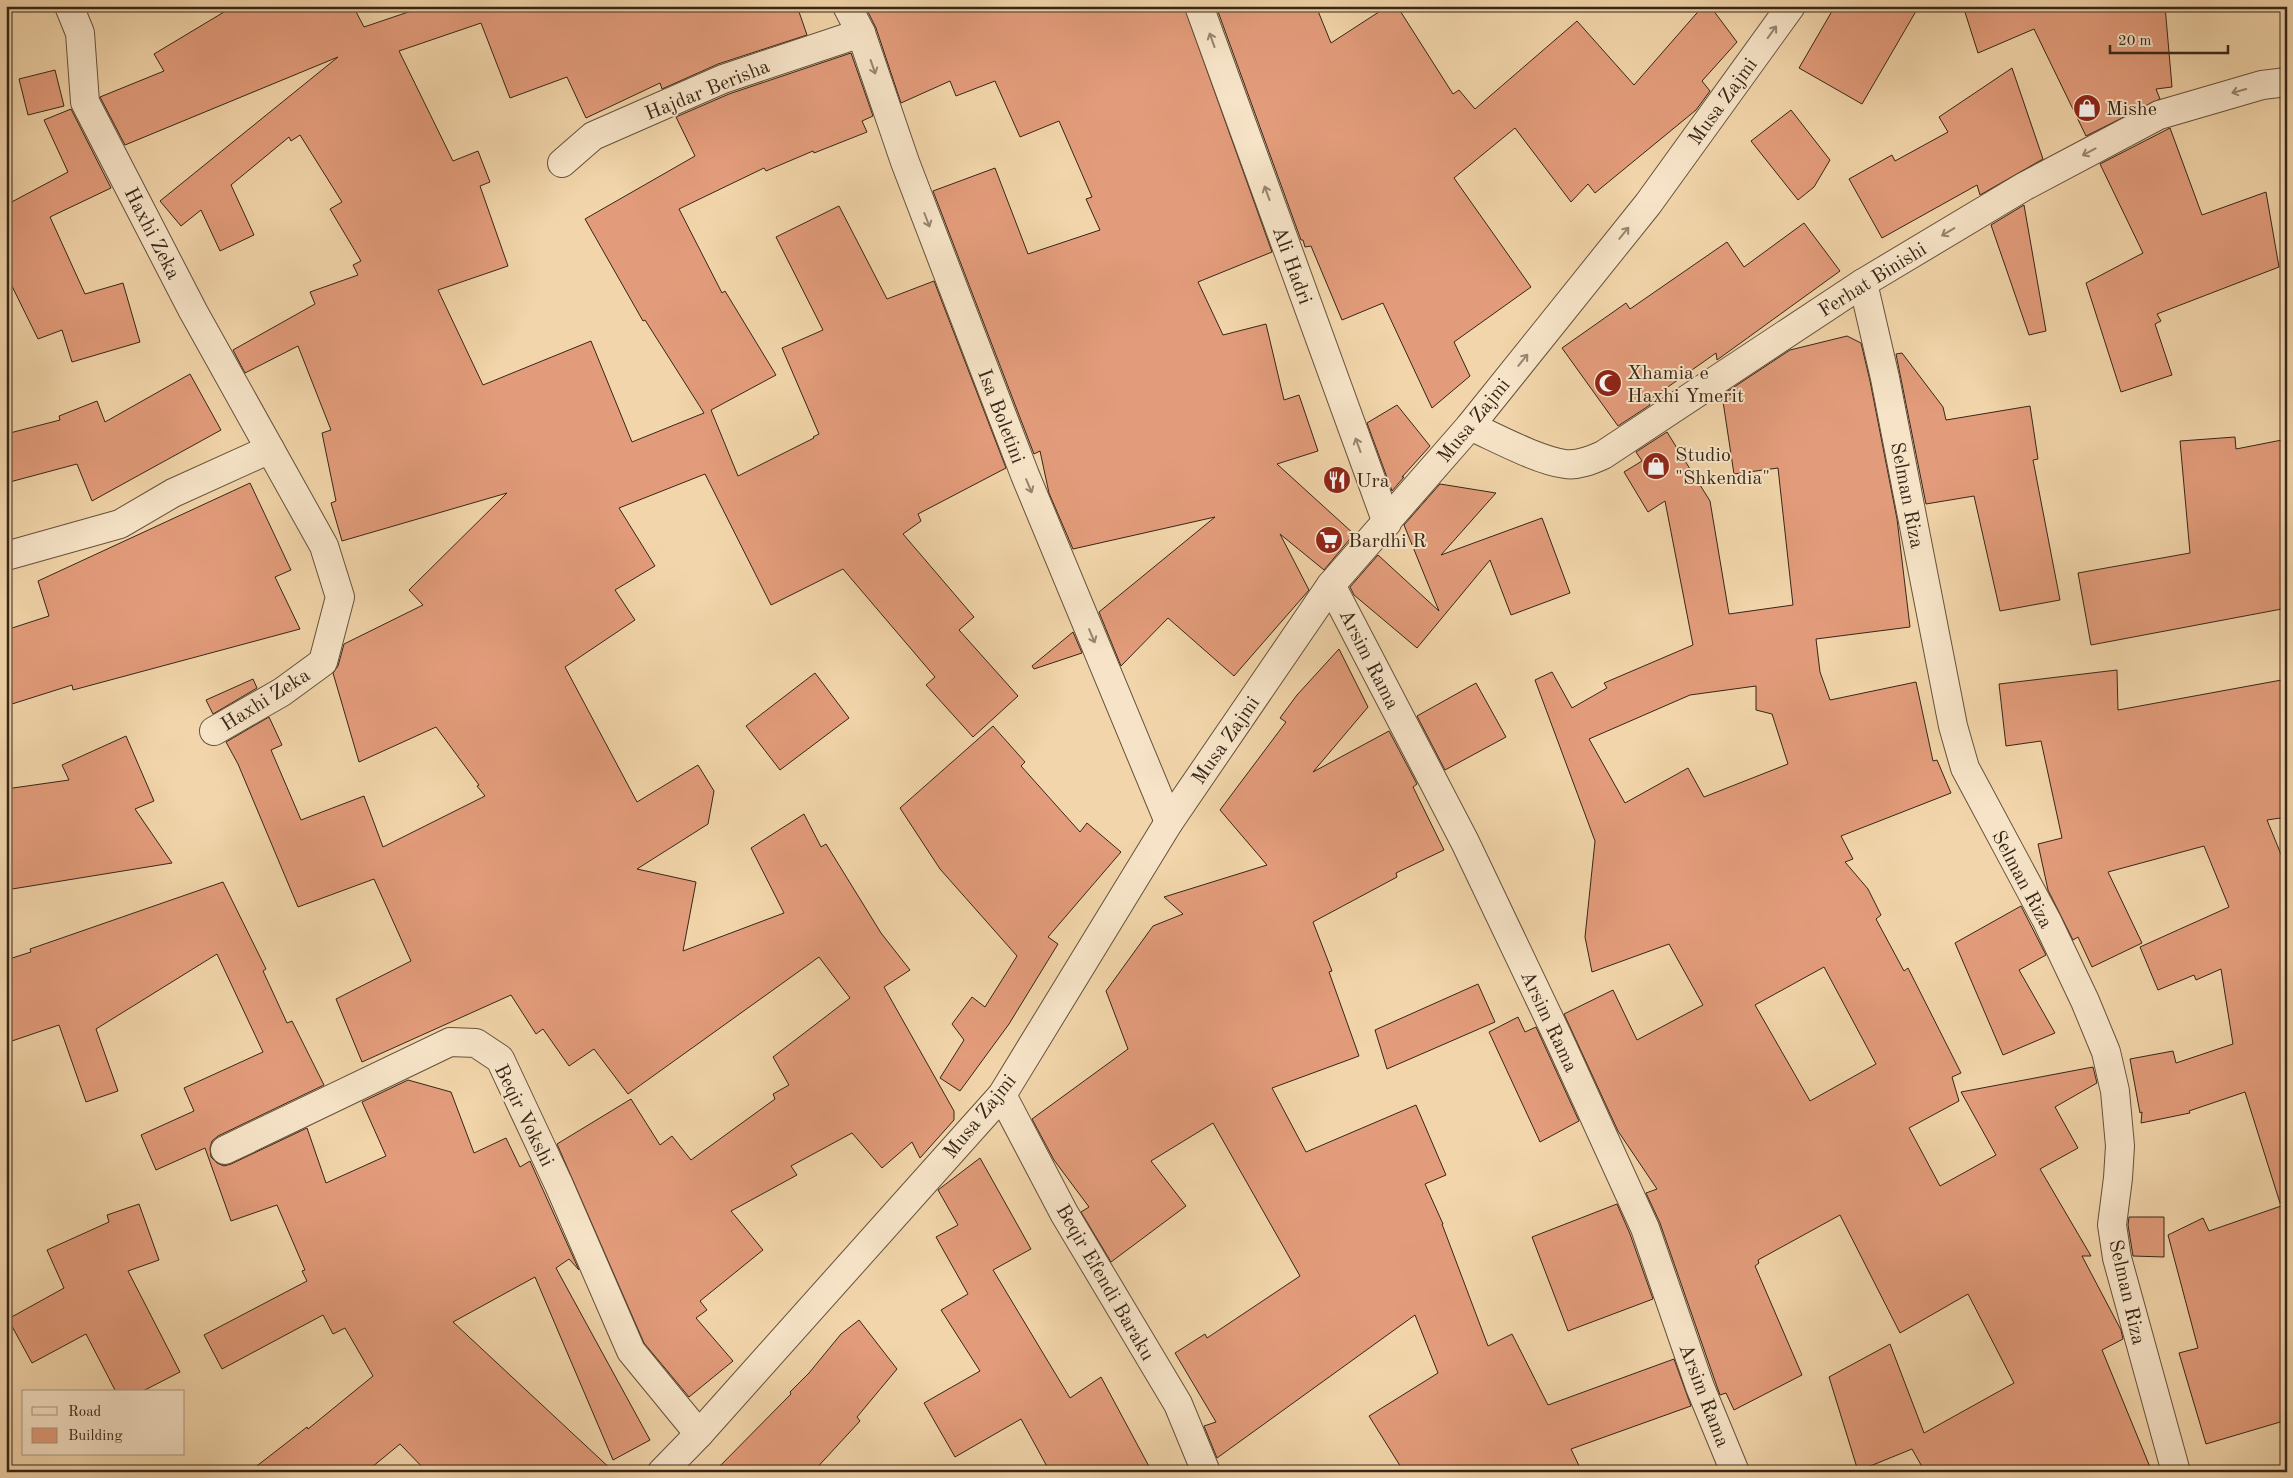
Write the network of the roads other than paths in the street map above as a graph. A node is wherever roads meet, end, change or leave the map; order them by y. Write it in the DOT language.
graph roads {
  1 [pos="69,6"];
  2 [pos="847,6"];
  3 [pos="1199,6"];
  4 [pos="1791,6"];
  5 [pos="861,33"];
  6 [pos="2287,82"];
  7 [pos="562,163"];
  8 [pos="1864,283"];
  9 [pos="1470,426"];
  10 [pos="270,449"];
  11 [pos="1387,523"];
  12 [pos="6,556"];
  13 [pos="1332,585"];
  14 [pos="214,731"];
  15 [pos="1169,822"];
  16 [pos="1002,1095"];
  17 [pos="225,1150"];
  18 [pos="699,1434"];
  19 [pos="662,1472"];
  20 [pos="1206,1472"];
  21 [pos="1735,1472"];
  22 [pos="2176,1472"];
  1 -- 10 [label="street, Haxhi Zeka"];
  2 -- 5 [label="street, Isa Boletini"];
  11 -- 3 [label="street, Ali Hadri, one-way"];
  9 -- 4 [label="street, Musa Zajmi, one-way"];
  5 -- 7 [label="street, Hajdar Berisha"];
  5 -- 15 [label="street, Isa Boletini, one-way"];
  6 -- 8 [label="street, Ferhat Binishi, one-way"];
  8 -- 9 [label="street, Ferhat Binishi"];
  8 -- 22 [label="street, Selman Riza"];
  9 -- 11 [label="street, Musa Zajmi"];
  10 -- 12 [label="street"];
  10 -- 14 [label="street, Haxhi Zeka"];
  11 -- 13 [label="street, Musa Zajmi"];
  13 -- 15 [label="street, Musa Zajmi"];
  13 -- 21 [label="street, Arsim Rama"];
  15 -- 16 [label="street, Musa Zajmi"];
  16 -- 18 [label="street, Musa Zajmi"];
  16 -- 20 [label="street, Beqir Efendi Baraku"];
  17 -- 18 [label="street, Beqir Vokshi"];
  18 -- 19 [label="street, Musa Zajmi"];
}
